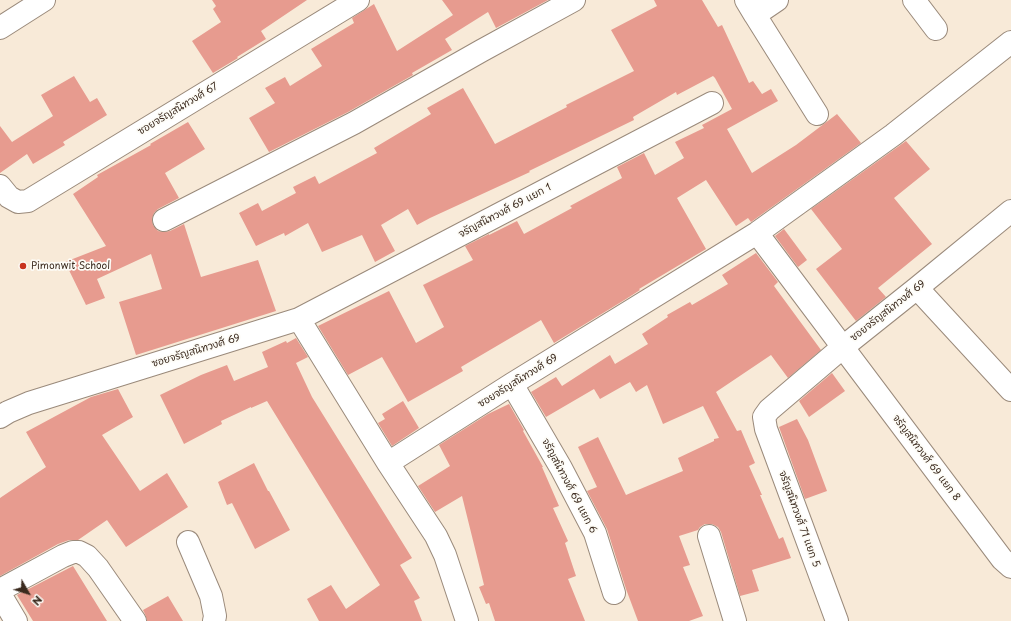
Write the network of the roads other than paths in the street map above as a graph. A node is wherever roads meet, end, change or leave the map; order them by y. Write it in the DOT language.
graph roads {
  1 [pos="44,0"];
  2 [pos="358,0"];
  3 [pos="574,0"];
  4 [pos="777,0"];
  5 [pos="914,0"];
  6 [pos="751,7"];
  7 [pos="0,28"];
  8 [pos="936,29"];
  9 [pos="1011,42"];
  10 [pos="712,103"];
  11 [pos="817,114"];
  12 [pos="0,186"];
  13 [pos="1011,211"];
  14 [pos="164,220"];
  15 [pos="757,233"];
  16 [pos="917,288"];
  17 [pos="299,319"];
  18 [pos="843,347"];
  19 [pos="512,384"];
  20 [pos="1011,390"];
  21 [pos="0,417"];
  22 [pos="388,463"];
  23 [pos="709,536"];
  24 [pos="188,542"];
  25 [pos="1011,567"];
  26 [pos="0,590"];
  27 [pos="614,593"];
  28 [pos="0,594"];
  29 [pos="16,621"];
  30 [pos="135,621"];
  31 [pos="214,621"];
  32 [pos="467,621"];
  33 [pos="734,621"];
  34 [pos="837,621"];
  1 -- 7 [label="street"];
  2 -- 12 [label="street, ซอยจรัญสนิทวงศ์ 67"];
  3 -- 14 [label="street"];
  4 -- 6 [label="street"];
  5 -- 8 [label="street"];
  6 -- 11 [label="street"];
  9 -- 15 [label="street"];
  10 -- 17 [label="street, จรัญสนิทวงศ์ 69 แยก 1"];
  13 -- 16 [label="street, ซอยจรัญสนิทวงศ์ 69"];
  15 -- 18 [label="street, ซอยจรัญสนิทวงศ์ 69"];
  15 -- 19 [label="street, ซอยจรัญสนิทวงศ์ 69"];
  16 -- 18 [label="street, ซอยจรัญสนิทวงศ์ 69"];
  16 -- 20 [label="street"];
  17 -- 21 [label="street, ซอยจรัญสนิทวงศ์ 69"];
  17 -- 22 [label="street"];
  18 -- 25 [label="street, จรัญสนิทวงศ์ 69 แยก 8"];
  18 -- 34 [label="street, จรัญสนิทวงศ์ 71 แยก 5"];
  19 -- 22 [label="street, ซอยจรัญสนิทวงศ์ 69"];
  19 -- 27 [label="street, จรัญสนิทวงศ์ 69 แยก 6"];
  22 -- 32 [label="street"];
  23 -- 33 [label="street"];
  24 -- 31 [label="street"];
  26 -- 30 [label="street"];
  28 -- 29 [label="street"];
}
